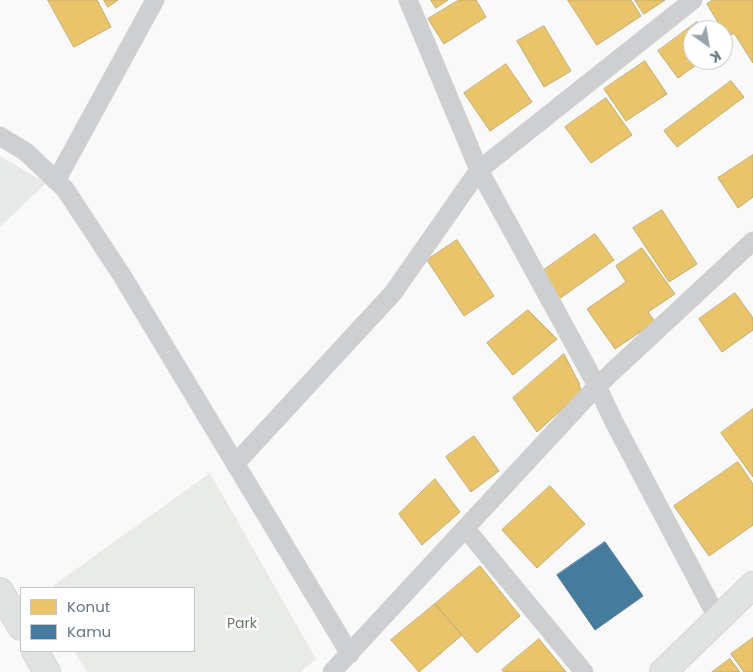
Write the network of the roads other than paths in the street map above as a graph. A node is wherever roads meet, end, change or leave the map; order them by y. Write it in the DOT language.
graph roads {
  1 [pos="155,0"];
  2 [pos="408,0"];
  3 [pos="693,0"];
  4 [pos="0,136"];
  5 [pos="480,170"];
  6 [pos="56,181"];
  7 [pos="753,240"];
  8 [pos="597,386"];
  9 [pos="235,464"];
  10 [pos="466,529"];
  11 [pos="753,585"];
  12 [pos="0,591"];
  13 [pos="718,619"];
  14 [pos="20,625"];
  15 [pos="36,652"];
  16 [pos="350,654"];
  17 [pos="47,672"];
  18 [pos="332,672"];
  19 [pos="584,672"];
  20 [pos="663,672"];
  1 -- 6 [label="street"];
  2 -- 5 [label="street"];
  3 -- 5 [label="street"];
  4 -- 6 [label="street"];
  5 -- 8 [label="street"];
  5 -- 9 [label="street"];
  6 -- 9 [label="street"];
  7 -- 8 [label="street"];
  8 -- 10 [label="street"];
  8 -- 13 [label="street"];
  9 -- 16 [label="street"];
  10 -- 16 [label="street"];
  10 -- 19 [label="street"];
  11 -- 13 [label="street"];
  12 -- 14 [label="street"];
  13 -- 20 [label="street"];
  15 -- 17 [label="street"];
  16 -- 18 [label="street"];
}
